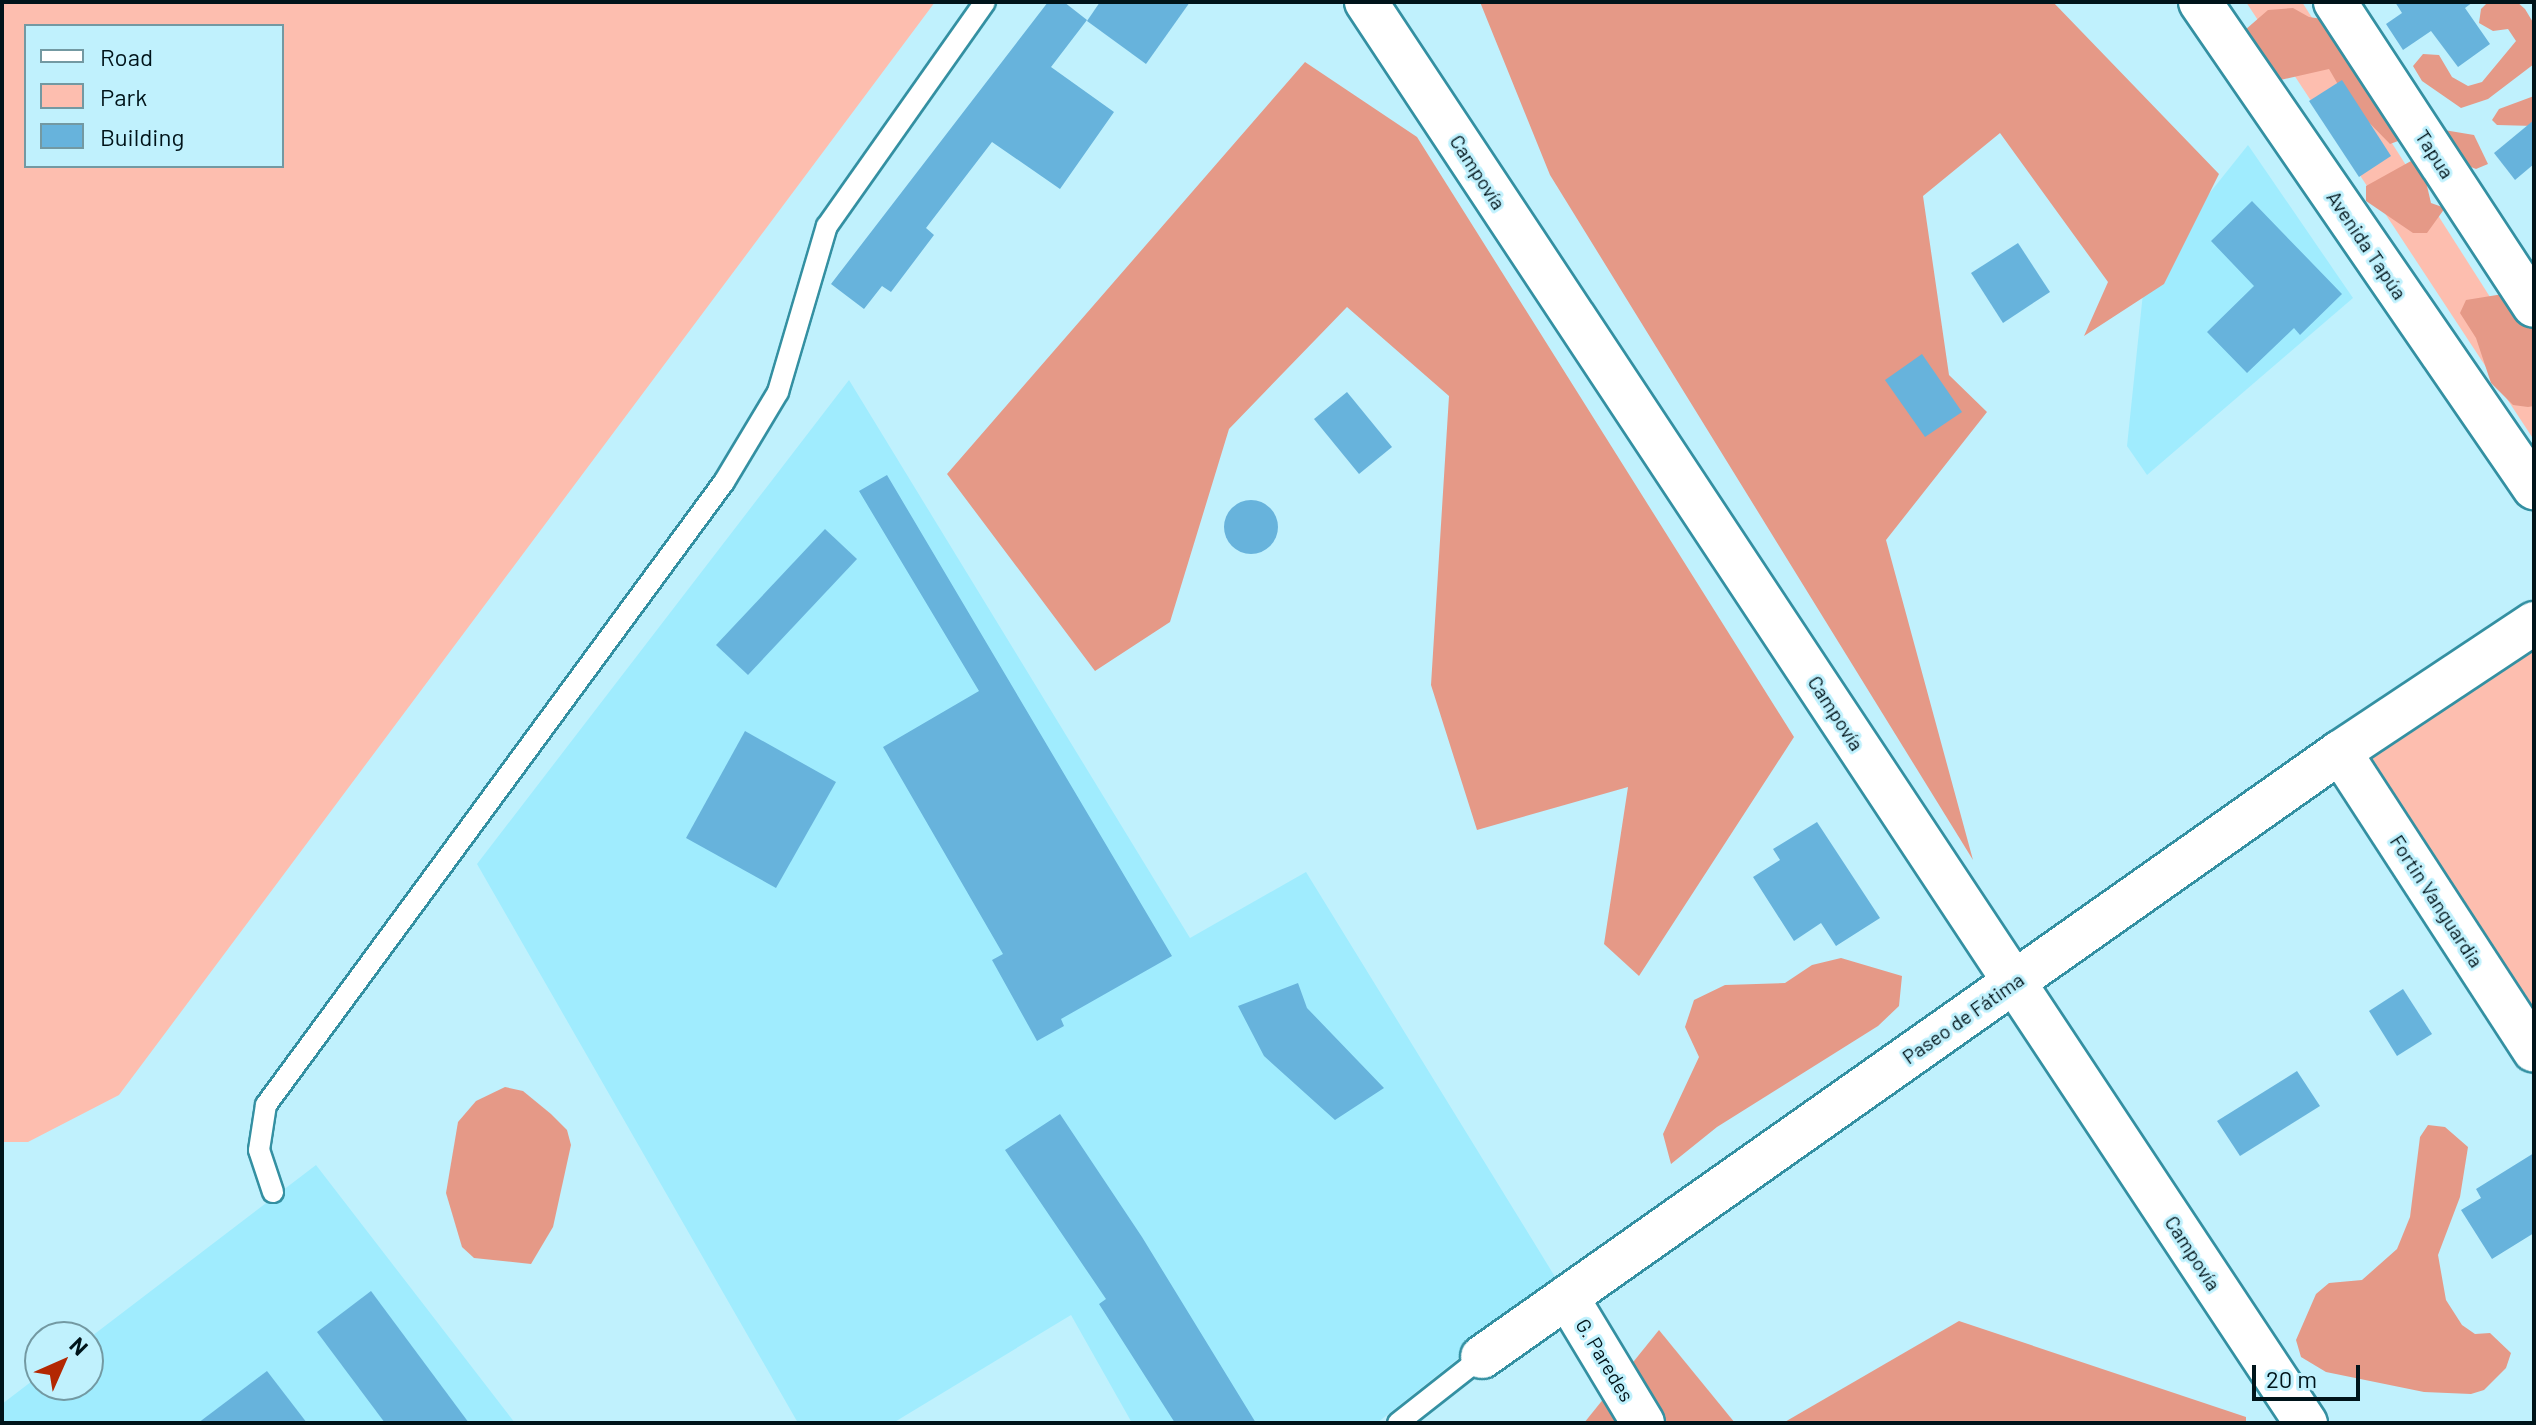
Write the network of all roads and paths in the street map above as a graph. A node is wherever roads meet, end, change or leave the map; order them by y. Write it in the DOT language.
graph roads {
  1 [pos="985,2"];
  2 [pos="1366,2"];
  3 [pos="2200,2"];
  4 [pos="2335,2"];
  5 [pos="2534,306"];
  6 [pos="2534,488"];
  7 [pos="2534,623"];
  8 [pos="2340,752"];
  9 [pos="2014,982"];
  10 [pos="2534,1051"];
  11 [pos="273,1192"];
  12 [pos="1567,1297"];
  13 [pos="1482,1357"];
  14 [pos="1398,1423"];
  15 [pos="1643,1423"];
  16 [pos="2306,1423"];
  1 -- 11 [label="lane"];
  2 -- 9 [label="street, Campovía"];
  3 -- 6 [label="street, Avenida Tapúa"];
  4 -- 5 [label="street, Tapua"];
  7 -- 8 [label="street, Paseo de Fátima"];
  8 -- 9 [label="street, Paseo de Fátima"];
  8 -- 10 [label="street, Fortin Vanguardia"];
  9 -- 12 [label="street, Paseo de Fátima"];
  9 -- 16 [label="street, Campovía"];
  12 -- 13 [label="street, Paseo de Fátima"];
  12 -- 15 [label="street, G. Paredes"];
  13 -- 14 [label="lane, Paseo de Fátima"];
}
